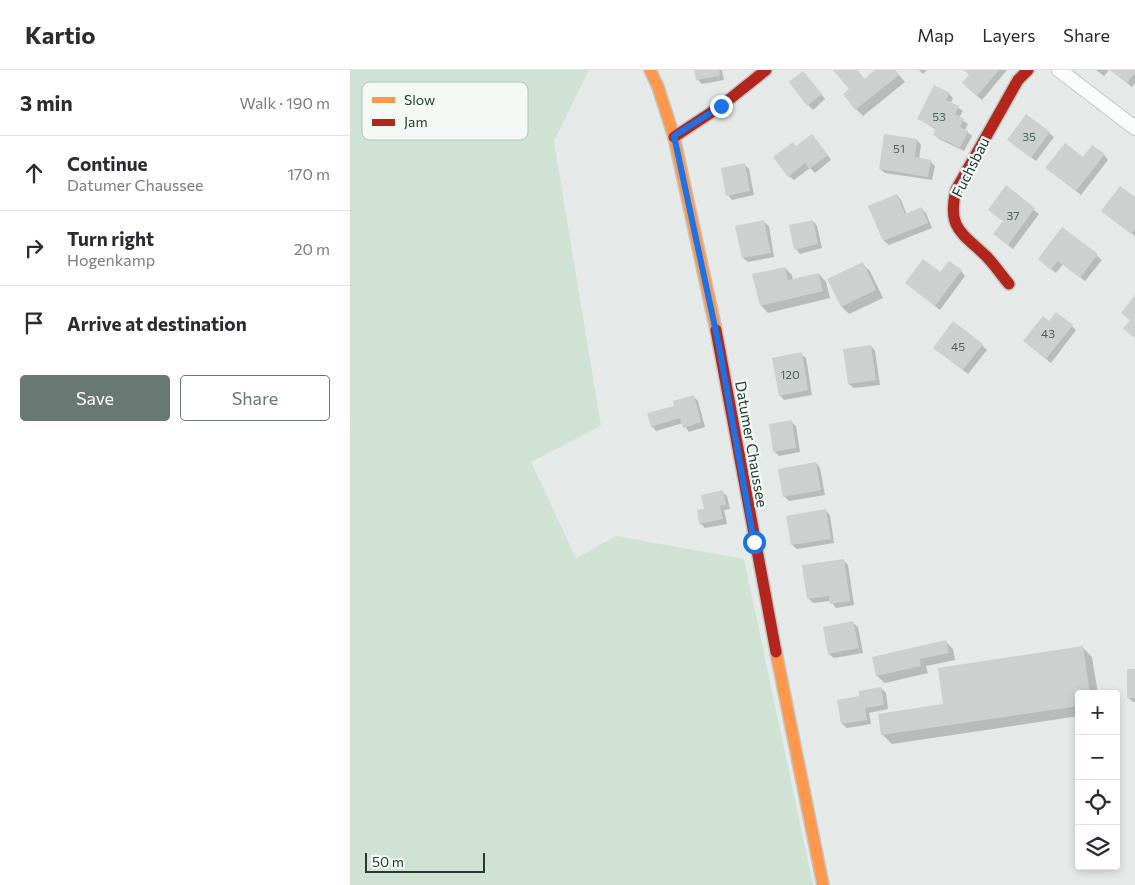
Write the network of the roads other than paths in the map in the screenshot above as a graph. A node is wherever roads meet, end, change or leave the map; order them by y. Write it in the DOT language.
graph roads {
  1 [pos="650,70"];
  2 [pos="766,70"];
  3 [pos="1028,70"];
  4 [pos="1059,70"];
  5 [pos="1135,128"];
  6 [pos="674,136"];
  7 [pos="1009,284"];
  8 [pos="823,885"];
  1 -- 6 [label="street, Datumer Chaussee"];
  2 -- 6 [label="street"];
  3 -- 7 [label="street, Fuchsbau"];
  4 -- 5 [label="street"];
  6 -- 8 [label="street, Datumer Chaussee"];
}
